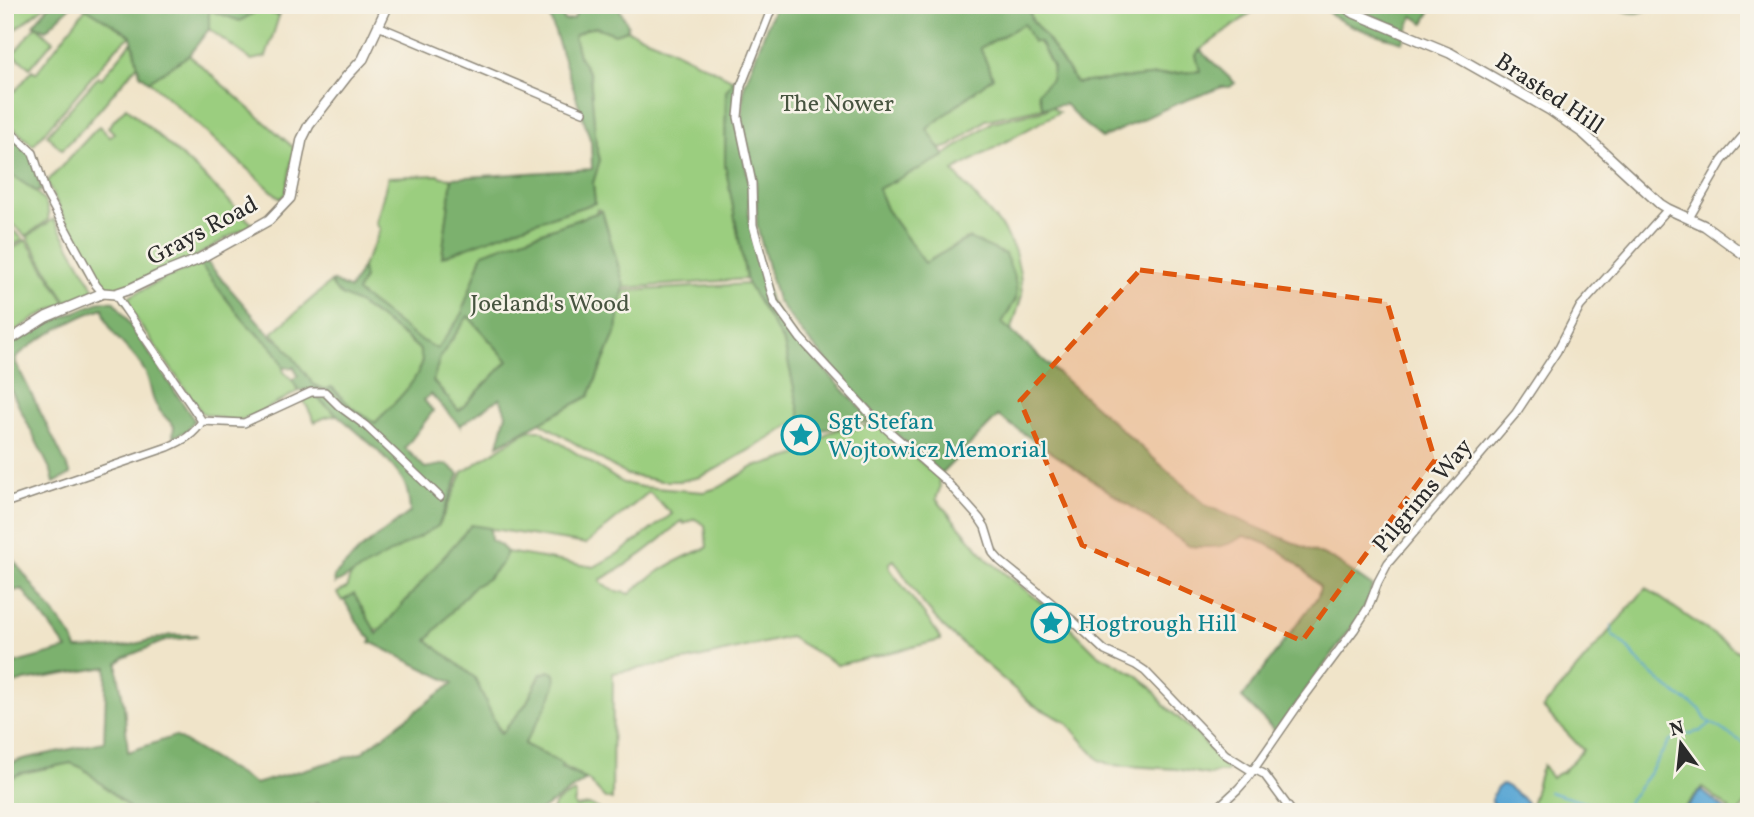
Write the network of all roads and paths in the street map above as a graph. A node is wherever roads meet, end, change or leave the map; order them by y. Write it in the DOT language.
graph roads {
  1 [pos="388,5"];
  2 [pos="773,5"];
  3 [pos="1341,5"];
  4 [pos="378,26"];
  5 [pos="583,112"];
  6 [pos="5,127"];
  7 [pos="1749,129"];
  8 [pos="1668,209"];
  9 [pos="1689,218"];
  10 [pos="1749,258"];
  11 [pos="103,293"];
  12 [pos="115,294"];
  13 [pos="5,343"];
  14 [pos="202,421"];
  15 [pos="440,497"];
  16 [pos="5,503"];
  17 [pos="1253,770"];
  18 [pos="1213,812"];
  19 [pos="1292,812"];
  1 -- 4 [label="street, Grays Road"];
  2 -- 17 [label="street"];
  3 -- 8 [label="street, Brasted Hill"];
  4 -- 5 [label="street"];
  4 -- 12 [label="street, Grays Road"];
  6 -- 11 [label="street"];
  7 -- 9 [label="street"];
  8 -- 9 [label="street, Brasted Hill"];
  8 -- 17 [label="street, Pilgrims Way"];
  9 -- 10 [label="street, Brasted Hill"];
  11 -- 12 [label="street, Grays Road"];
  11 -- 13 [label="street, Grays Road"];
  12 -- 14 [label="street"];
  14 -- 15 [label="street"];
  14 -- 16 [label="street"];
  17 -- 18 [label="street, Pilgrims Way"];
  17 -- 19 [label="street"];
}
